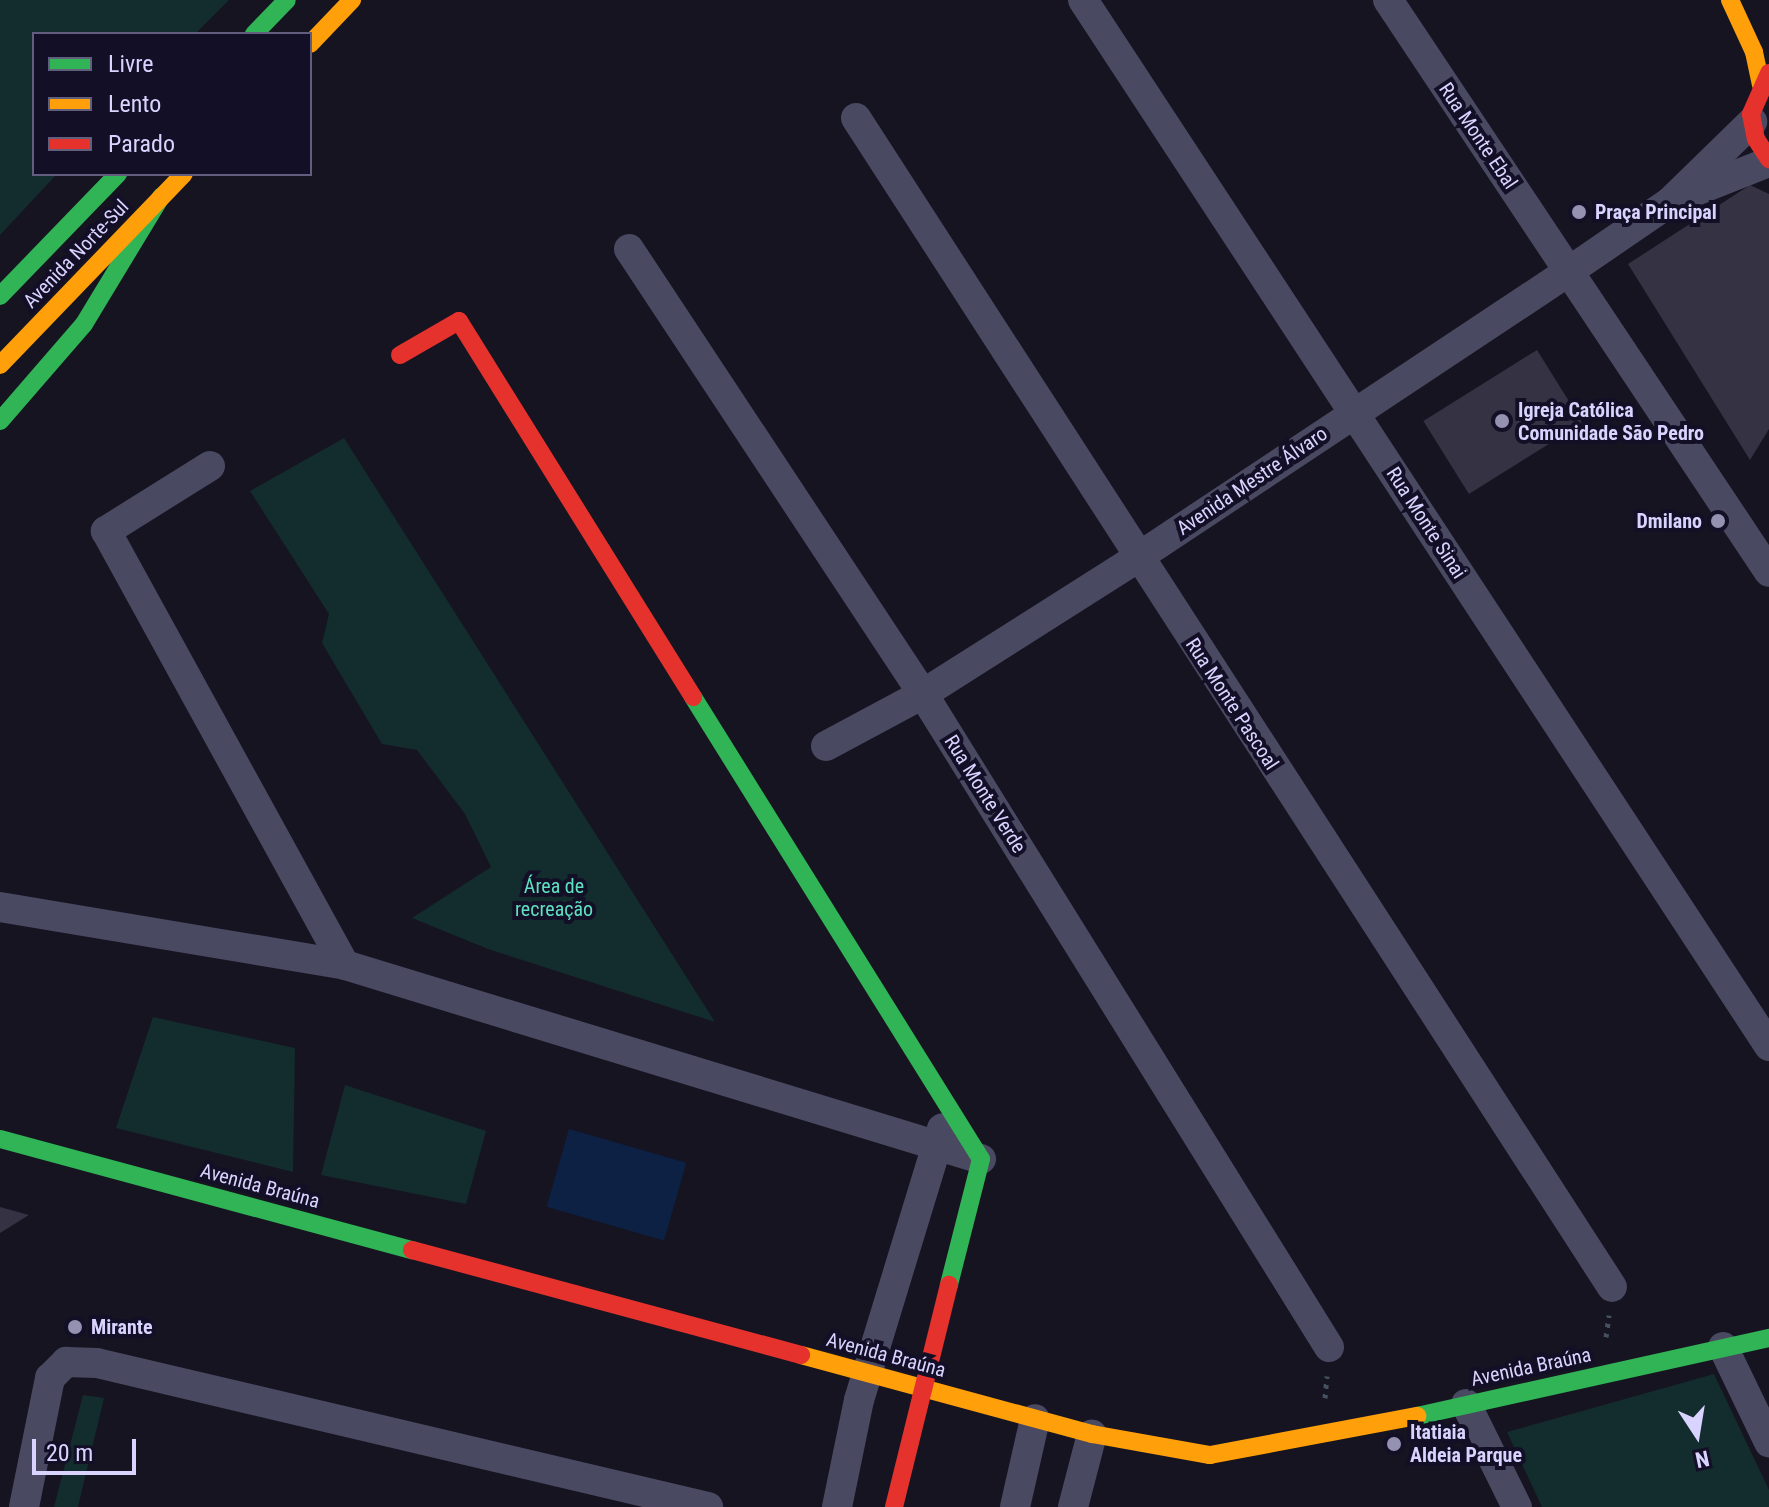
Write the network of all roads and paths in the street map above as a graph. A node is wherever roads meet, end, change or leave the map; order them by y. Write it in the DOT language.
graph roads {
  1 [pos="287,0"];
  2 [pos="352,0"];
  3 [pos="374,0"];
  4 [pos="1083,0"];
  5 [pos="1388,0"];
  6 [pos="1730,0"];
  7 [pos="335,18"];
  8 [pos="256,32"];
  9 [pos="312,42"];
  10 [pos="1765,79"];
  11 [pos="856,118"];
  12 [pos="1752,122"];
  13 [pos="1769,160"];
  14 [pos="116,176"];
  15 [pos="182,176"];
  16 [pos="161,197"];
  17 [pos="1670,202"];
  18 [pos="629,249"];
  19 [pos="1568,272"];
  20 [pos="20,274"];
  21 [pos="0,288"];
  22 [pos="0,296"];
  23 [pos="400,355"];
  24 [pos="0,365"];
  25 [pos="1354,414"];
  26 [pos="0,421"];
  27 [pos="210,466"];
  28 [pos="1137,558"];
  29 [pos="1769,572"];
  30 [pos="923,694"];
  31 [pos="826,746"];
  32 [pos="0,907"];
  33 [pos="345,965"];
  34 [pos="1769,1046"];
  35 [pos="953,1107"];
  36 [pos="0,1139"];
  37 [pos="933,1146"];
  38 [pos="981,1159"];
  39 [pos="1612,1287"];
  40 [pos="1769,1338"];
  41 [pos="1329,1347"];
  42 [pos="1723,1347"];
  43 [pos="867,1373"];
  44 [pos="1602,1374"];
  45 [pos="925,1389"];
  46 [pos="1466,1404"];
  47 [pos="1035,1419"];
  48 [pos="1092,1434"];
  49 [pos="1322,1435"];
  50 [pos="1769,1442"];
  51 [pos="24,1507"];
  52 [pos="708,1507"];
  53 [pos="837,1507"];
  54 [pos="894,1507"];
  55 [pos="1015,1507"];
  56 [pos="1073,1507"];
  57 [pos="1517,1507"];
  1 -- 8 [label="street"];
  2 -- 7 [label="street"];
  3 -- 7 [label="street"];
  4 -- 25 [label="street, Rua Monte Sinai"];
  5 -- 19 [label="street, Rua Monte Ebal"];
  6 -- 10 [label="street"];
  7 -- 9 [label="street"];
  10 -- 12 [label="street"];
  11 -- 28 [label="street, Rua Monte Pascoal"];
  12 -- 13 [label="street"];
  12 -- 17 [label="street, Avenida Mestre Álvaro"];
  13 -- 17 [label="street, Avenida Mestre Álvaro"];
  14 -- 20 [label="street, Avenida Norte-Sul"];
  15 -- 16 [label="street, Avenida Norte-Sul"];
  16 -- 24 [label="street, Avenida Norte-Sul"];
  16 -- 26 [label="street"];
  17 -- 19 [label="street, Avenida Mestre Álvaro"];
  18 -- 30 [label="street, Rua Monte Verde"];
  19 -- 25 [label="street, Avenida Mestre Álvaro"];
  19 -- 29 [label="street, Rua Monte Ebal"];
  20 -- 21 [label="street"];
  20 -- 22 [label="street, Avenida Norte-Sul"];
  23 -- 35 [label="street"];
  25 -- 28 [label="street, Avenida Mestre Álvaro"];
  25 -- 34 [label="street, Rua Monte Sinai"];
  27 -- 33 [label="street"];
  28 -- 30 [label="street, Avenida Mestre Álvaro"];
  28 -- 39 [label="street, Rua Monte Pascoal"];
  30 -- 31 [label="street, Avenida Mestre Álvaro"];
  30 -- 41 [label="street, Rua Monte Verde"];
  32 -- 33 [label="street"];
  33 -- 37 [label="street"];
  35 -- 37 [label="street"];
  35 -- 38 [label="street"];
  36 -- 43 [label="street, Avenida Braúna"];
  37 -- 38 [label="street"];
  37 -- 43 [label="street"];
  38 -- 45 [label="street"];
  39 -- 44 [label="path"];
  40 -- 42 [label="street, Avenida Braúna"];
  41 -- 49 [label="path"];
  42 -- 44 [label="street, Avenida Braúna"];
  42 -- 50 [label="street"];
  43 -- 45 [label="street, Avenida Braúna"];
  43 -- 53 [label="street"];
  44 -- 46 [label="street, Avenida Braúna"];
  45 -- 47 [label="street, Avenida Braúna"];
  45 -- 54 [label="street"];
  46 -- 49 [label="street, Avenida Braúna"];
  46 -- 57 [label="street"];
  47 -- 48 [label="street, Avenida Braúna"];
  47 -- 55 [label="street"];
  48 -- 49 [label="street, Avenida Braúna"];
  48 -- 56 [label="street"];
  51 -- 52 [label="street"];
}
